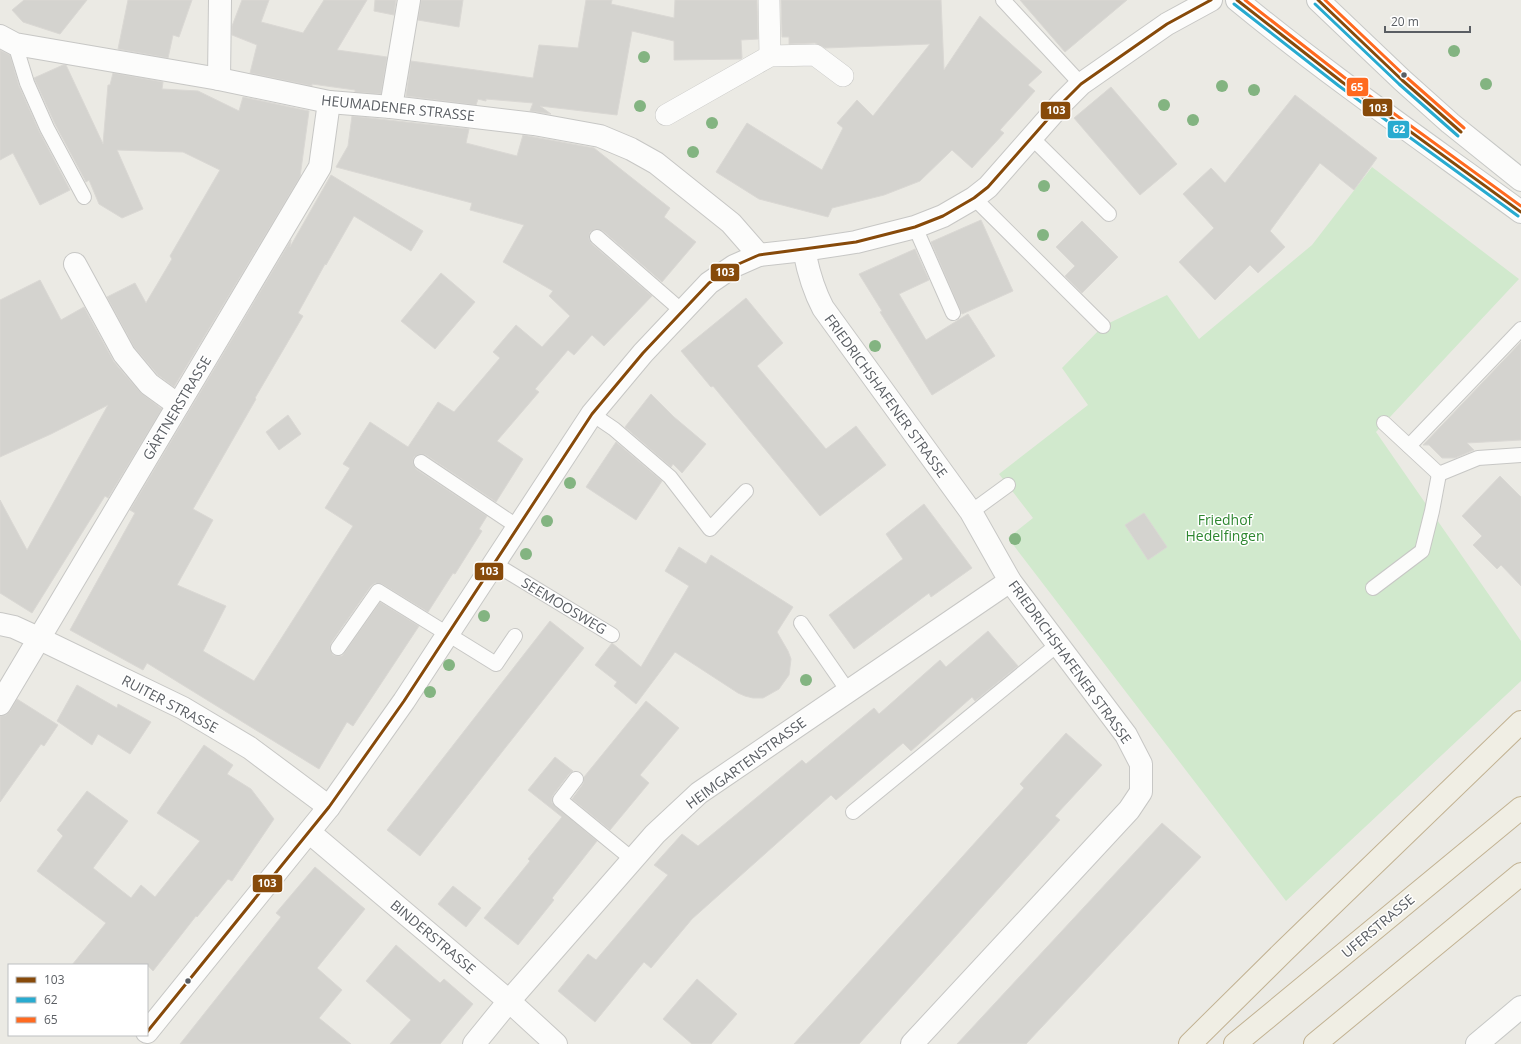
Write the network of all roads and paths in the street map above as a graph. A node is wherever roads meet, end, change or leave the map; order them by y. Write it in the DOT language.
graph roads {
  1 [pos="220,0"];
  2 [pos="409,0"];
  3 [pos="769,0"];
  4 [pos="1003,0"];
  5 [pos="1211,0"];
  6 [pos="1237,0"];
  7 [pos="1318,0"];
  8 [pos="8,40"];
  9 [pos="770,56"];
  10 [pos="843,76"];
  11 [pos="219,79"];
  12 [pos="1081,84"];
  13 [pos="329,102"];
  14 [pos="391,107"];
  15 [pos="666,115"];
  16 [pos="1031,137"];
  17 [pos="1521,180"];
  18 [pos="84,197"];
  19 [pos="974,198"];
  20 [pos="1521,212"];
  21 [pos="1109,214"];
  22 [pos="915,227"];
  23 [pos="597,238"];
  24 [pos="804,250"];
  25 [pos="759,255"];
  26 [pos="75,264"];
  27 [pos="682,311"];
  28 [pos="953,313"];
  29 [pos="1103,326"];
  30 [pos="1521,329"];
  31 [pos="178,405"];
  32 [pos="592,414"];
  33 [pos="1384,423"];
  34 [pos="1409,446"];
  35 [pos="1521,455"];
  36 [pos="421,462"];
  37 [pos="1438,474"];
  38 [pos="1008,484"];
  39 [pos="746,491"];
  40 [pos="971,512"];
  41 [pos="518,527"];
  42 [pos="495,564"];
  43 [pos="1010,581"];
  44 [pos="1372,588"];
  45 [pos="800,623"];
  46 [pos="0,624"];
  47 [pos="448,635"];
  48 [pos="612,635"];
  49 [pos="515,636"];
  50 [pos="38,638"];
  51 [pos="1057,645"];
  52 [pos="338,648"];
  53 [pos="848,691"];
  54 [pos="0,704"];
  55 [pos="1521,722"];
  56 [pos="576,780"];
  57 [pos="329,806"];
  58 [pos="1521,808"];
  59 [pos="853,812"];
  60 [pos="308,832"];
  61 [pos="632,859"];
  62 [pos="1521,874"];
  63 [pos="509,1001"];
  64 [pos="1521,1007"];
  65 [pos="148,1031"];
  66 [pos="143,1036"];
  67 [pos="137,1044"];
  68 [pos="474,1044"];
  69 [pos="556,1044"];
  70 [pos="912,1044"];
  71 [pos="1190,1044"];
  72 [pos="1235,1044"];
  73 [pos="1315,1044"];
  74 [pos="1477,1044"];
  1 -- 11 [label="street"];
  2 -- 14 [label="street"];
  3 -- 9 [label="street"];
  4 -- 12 [label="lane"];
  5 -- 12 [label="street"];
  6 -- 20 [label="street"];
  7 -- 17 [label="street"];
  8 -- 11 [label="street, HEUMADENER STRASSE"];
  8 -- 18 [label="lane"];
  9 -- 10 [label="street"];
  9 -- 15 [label="street"];
  11 -- 13 [label="street, HEUMADENER STRASSE"];
  12 -- 16 [label="street"];
  13 -- 14 [label="street, HEUMADENER STRASSE"];
  13 -- 31 [label="street, GÄRTNERSTRASSE"];
  14 -- 25 [label="street, HEUMADENER STRASSE"];
  16 -- 19 [label="street"];
  16 -- 21 [label="lane"];
  19 -- 22 [label="street"];
  19 -- 29 [label="lane"];
  22 -- 24 [label="street"];
  22 -- 28 [label="lane"];
  23 -- 27 [label="lane"];
  24 -- 25 [label="street"];
  24 -- 40 [label="street, FRIEDRICHSHAFENER STRASSE"];
  25 -- 27 [label="street"];
  26 -- 31 [label="street"];
  27 -- 32 [label="street"];
  30 -- 34 [label="lane"];
  31 -- 50 [label="street, GÄRTNERSTRASSE"];
  32 -- 39 [label="lane"];
  32 -- 41 [label="street"];
  33 -- 34 [label="lane"];
  34 -- 37 [label="lane"];
  35 -- 37 [label="lane"];
  36 -- 41 [label="lane"];
  37 -- 44 [label="lane"];
  38 -- 40 [label="lane"];
  40 -- 43 [label="street, FRIEDRICHSHAFENER STRASSE"];
  41 -- 42 [label="street"];
  42 -- 47 [label="street"];
  42 -- 48 [label="lane, SEEMOOSWEG"];
  43 -- 51 [label="street, FRIEDRICHSHAFENER STRASSE"];
  43 -- 53 [label="street, HEIMGARTENSTRASSE"];
  45 -- 53 [label="lane"];
  46 -- 50 [label="street, RUITER STRASSE"];
  47 -- 49 [label="lane"];
  47 -- 52 [label="lane"];
  47 -- 57 [label="street"];
  50 -- 54 [label="street, GÄRTNERSTRASSE"];
  50 -- 57 [label="street, RUITER STRASSE"];
  51 -- 59 [label="lane"];
  51 -- 70 [label="street, FRIEDRICHSHAFENER STRASSE"];
  53 -- 61 [label="street, HEIMGARTENSTRASSE"];
  55 -- 71 [label="highway"];
  56 -- 61 [label="lane"];
  57 -- 60 [label="street"];
  58 -- 72 [label="highway, UFERSTRASSE"];
  60 -- 63 [label="street, BINDERSTRASSE"];
  60 -- 65 [label="street"];
  61 -- 63 [label="street, HEIMGARTENSTRASSE"];
  62 -- 73 [label="highway"];
  63 -- 68 [label="street, HEIMGARTENSTRASSE"];
  63 -- 69 [label="street, BINDERSTRASSE"];
  64 -- 74 [label="street"];
  66 -- 67 [label="street"];
}
